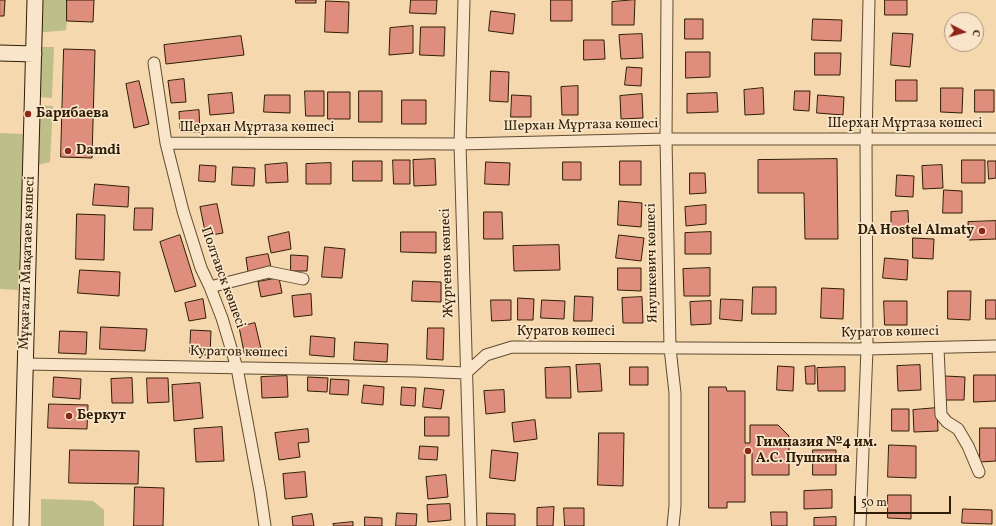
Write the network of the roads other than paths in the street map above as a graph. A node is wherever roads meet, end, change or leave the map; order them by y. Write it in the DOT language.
graph roads {
  1 [pos="35,0"];
  2 [pos="464,0"];
  3 [pos="666,0"];
  4 [pos="869,0"];
  5 [pos="0,53"];
  6 [pos="34,54"];
  7 [pos="154,63"];
  8 [pos="666,139"];
  9 [pos="996,139"];
  10 [pos="866,140"];
  11 [pos="166,143"];
  12 [pos="460,144"];
  13 [pos="303,279"];
  14 [pos="210,287"];
  15 [pos="996,346"];
  16 [pos="670,348"];
  17 [pos="938,348"];
  18 [pos="867,349"];
  19 [pos="25,364"];
  20 [pos="237,368"];
  21 [pos="466,373"];
  22 [pos="979,472"];
  23 [pos="21,526"];
  24 [pos="265,526"];
  25 [pos="472,526"];
  26 [pos="673,526"];
  27 [pos="860,526"];
  1 -- 6 [label="street, Мұқағали Мақатаев көшесі"];
  2 -- 12 [label="street, Жүргенов көшесі"];
  3 -- 8 [label="street, Янушкевич көшесі"];
  4 -- 10 [label="street"];
  5 -- 6 [label="street"];
  6 -- 19 [label="street, Мұқағали Мақатаев көшесі"];
  7 -- 11 [label="street, Полтавск көшесі"];
  8 -- 10 [label="street, Шерхан Мұртаза көшесі"];
  8 -- 12 [label="street, Шерхан Мұртаза көшесі"];
  8 -- 16 [label="street, Янушкевич көшесі"];
  9 -- 10 [label="street, Шерхан Мұртаза көшесі"];
  10 -- 18 [label="street"];
  11 -- 12 [label="street, Шерхан Мұртаза көшесі"];
  11 -- 14 [label="street, Полтавск көшесі"];
  12 -- 21 [label="street, Жүргенов көшесі"];
  13 -- 14 [label="street"];
  14 -- 20 [label="street, Полтавск көшесі"];
  15 -- 17 [label="street, Куратов көшесі"];
  16 -- 18 [label="street, Куратов көшесі"];
  16 -- 21 [label="street, Куратов көшесі"];
  16 -- 26 [label="street, Янушкевич көшесі"];
  17 -- 18 [label="street, Куратов көшесі"];
  17 -- 22 [label="street"];
  18 -- 27 [label="street"];
  19 -- 20 [label="street, Куратов көшесі"];
  19 -- 23 [label="street, Мұқағали Мақатаев көшесі"];
  20 -- 21 [label="street, Куратов көшесі"];
  20 -- 24 [label="street, Полтавск көшесі"];
  21 -- 25 [label="street, Жүргенов көшесі"];
}
